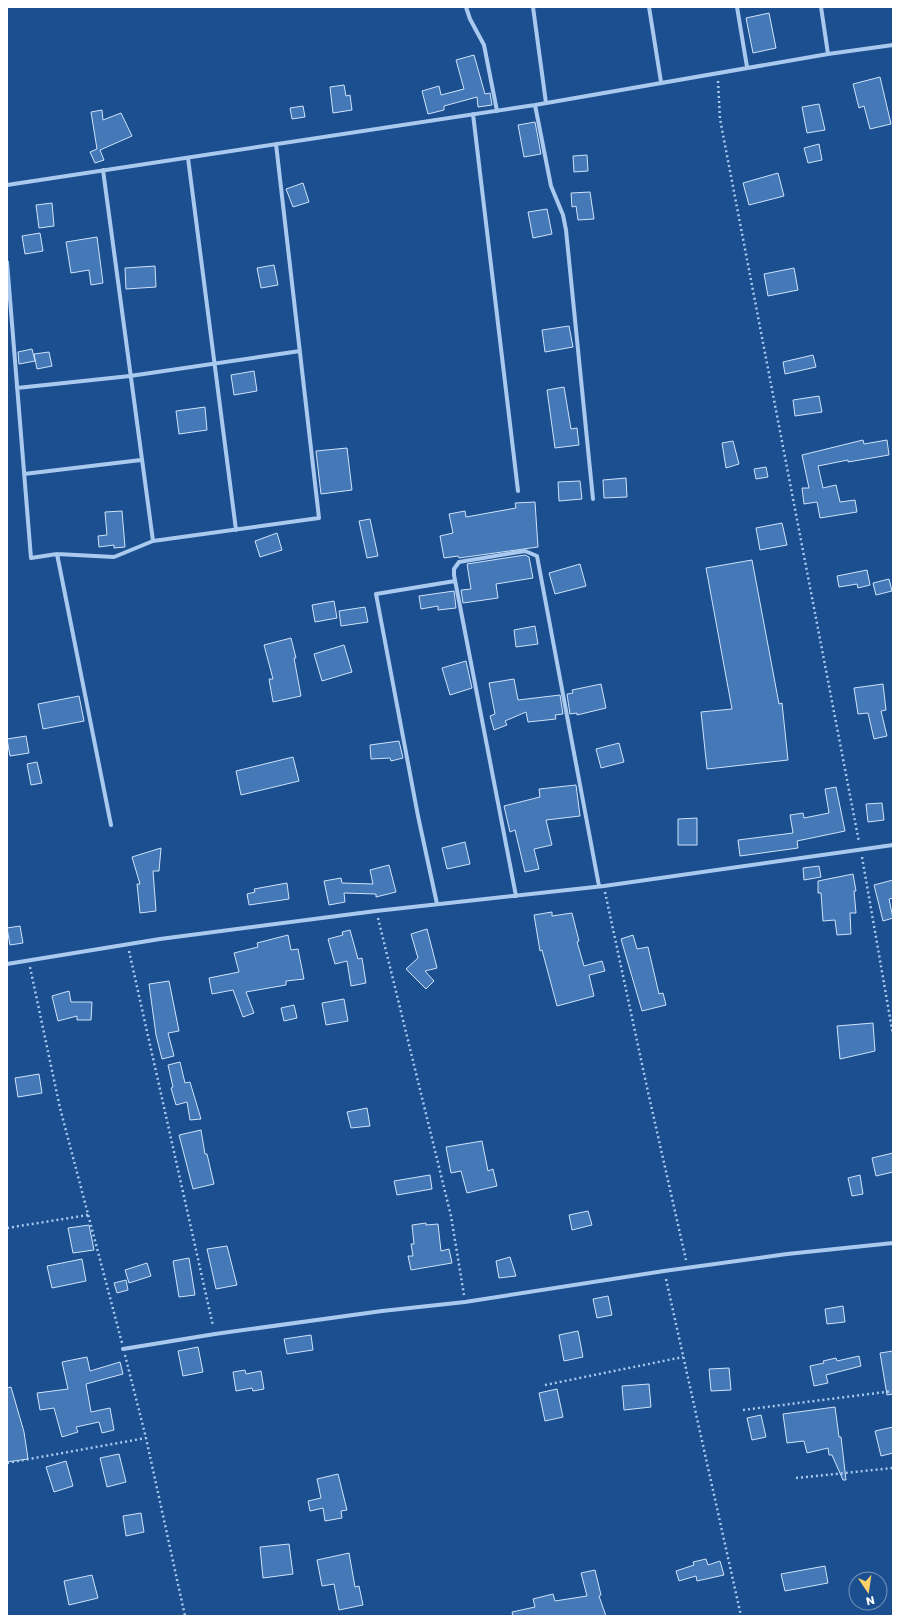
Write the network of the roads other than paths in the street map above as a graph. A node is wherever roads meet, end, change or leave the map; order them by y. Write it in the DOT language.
graph roads {
  1 [pos="466,7"];
  2 [pos="533,7"];
  3 [pos="649,7"];
  4 [pos="737,7"];
  5 [pos="821,7"];
  6 [pos="893,45"];
  7 [pos="828,54"];
  8 [pos="747,67"];
  9 [pos="661,82"];
  10 [pos="546,103"];
  11 [pos="535,105"];
  12 [pos="497,110"];
  13 [pos="473,114"];
  14 [pos="276,144"];
  15 [pos="188,158"];
  16 [pos="103,170"];
  17 [pos="7,185"];
  18 [pos="7,262"];
  19 [pos="300,351"];
  20 [pos="214,364"];
  21 [pos="130,376"];
  22 [pos="17,388"];
  23 [pos="141,460"];
  24 [pos="24,474"];
  25 [pos="518,491"];
  26 [pos="592,499"];
  27 [pos="236,530"];
  28 [pos="153,541"];
  29 [pos="57,554"];
  30 [pos="455,581"];
  31 [pos="111,825"];
  32 [pos="893,845"];
  33 [pos="599,886"];
  34 [pos="516,896"];
  35 [pos="438,904"];
  36 [pos="7,964"];
  37 [pos="893,1243"];
  38 [pos="123,1349"];
  1 -- 12 [label="street"];
  2 -- 10 [label="street"];
  3 -- 9 [label="street"];
  4 -- 8 [label="street"];
  5 -- 7 [label="street"];
  6 -- 7 [label="street"];
  7 -- 8 [label="street"];
  8 -- 9 [label="street"];
  9 -- 10 [label="street"];
  10 -- 11 [label="street"];
  11 -- 12 [label="street"];
  11 -- 26 [label="street"];
  12 -- 13 [label="street"];
  13 -- 14 [label="street"];
  13 -- 25 [label="street"];
  14 -- 15 [label="street"];
  14 -- 19 [label="street"];
  15 -- 16 [label="street"];
  15 -- 20 [label="street"];
  16 -- 17 [label="street"];
  16 -- 21 [label="street"];
  18 -- 22 [label="street"];
  19 -- 20 [label="street"];
  19 -- 27 [label="street"];
  20 -- 21 [label="street"];
  20 -- 27 [label="street"];
  21 -- 22 [label="street"];
  21 -- 23 [label="street"];
  22 -- 24 [label="street"];
  23 -- 24 [label="street"];
  23 -- 28 [label="street"];
  24 -- 29 [label="street"];
  27 -- 28 [label="street"];
  28 -- 29 [label="street"];
  29 -- 31 [label="street"];
  30 -- 33 [label="street"];
  30 -- 34 [label="street"];
  30 -- 35 [label="street"];
  32 -- 33 [label="street"];
  33 -- 34 [label="street"];
  34 -- 35 [label="street"];
  35 -- 36 [label="street"];
  37 -- 38 [label="street"];
}
